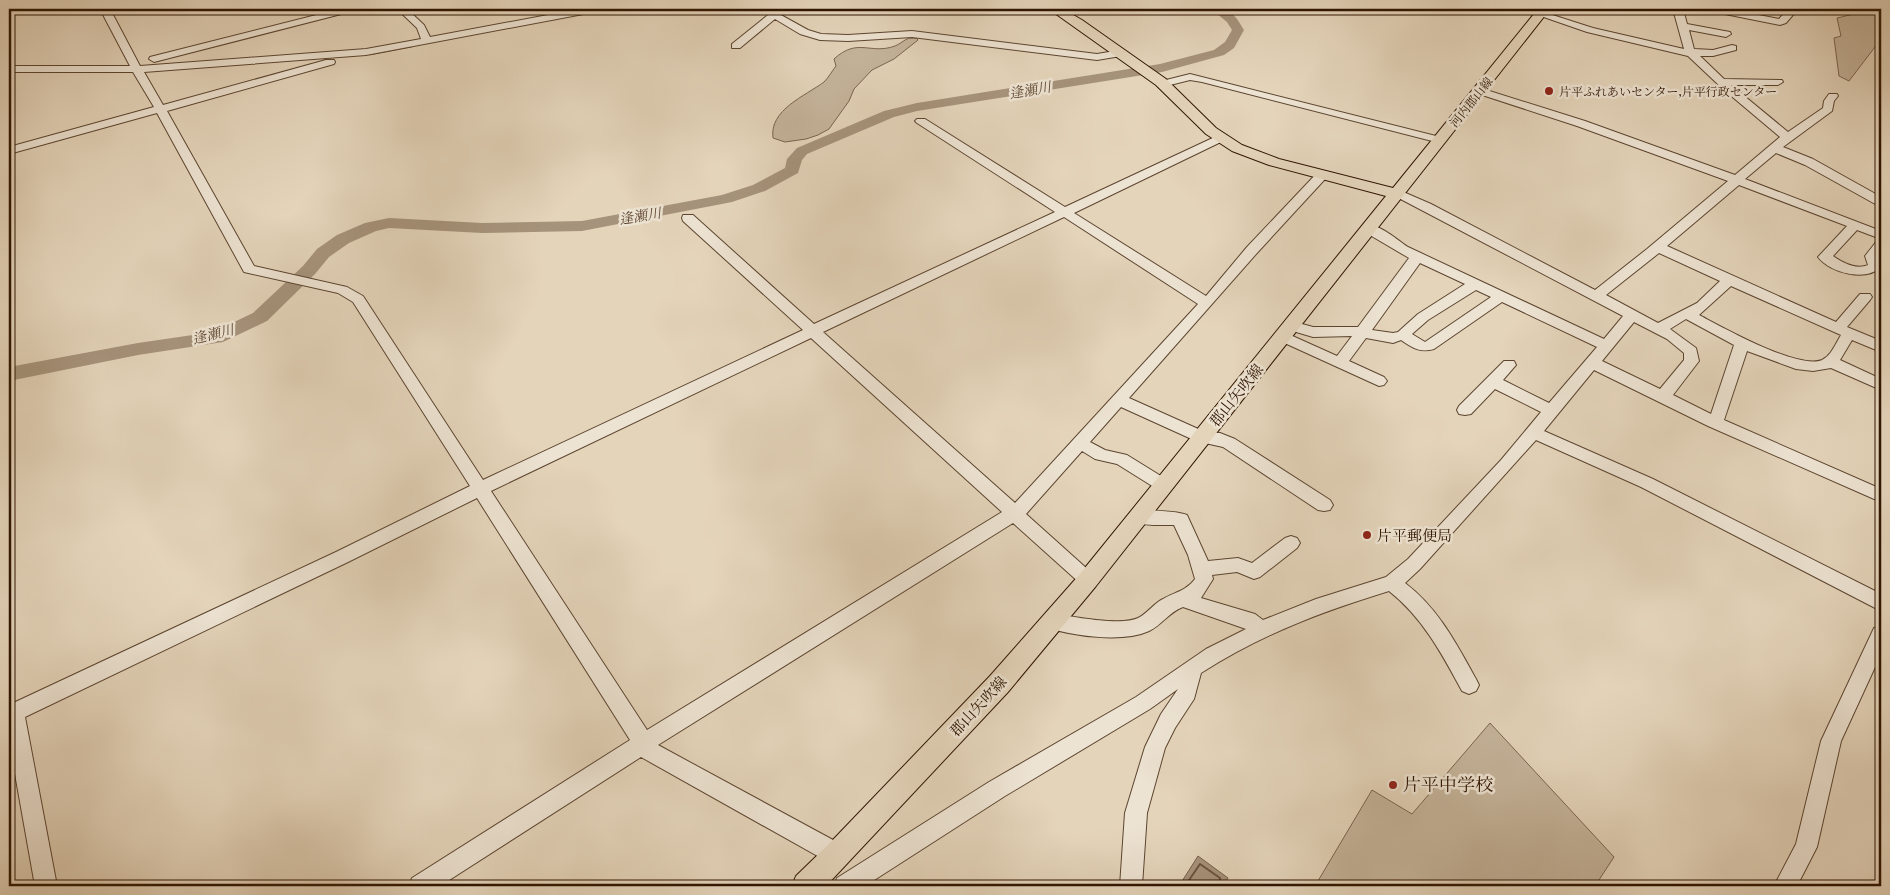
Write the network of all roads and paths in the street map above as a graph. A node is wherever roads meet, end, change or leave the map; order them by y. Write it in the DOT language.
graph roads {
  1 [pos="105,9"];
  2 [pos="350,9"];
  3 [pos="402,9"];
  4 [pos="594,9"];
  5 [pos="764,9"];
  6 [pos="1055,9"];
  7 [pos="1678,9"];
  8 [pos="1715,9"];
  9 [pos="1793,9"];
  10 [pos="1542,11"];
  11 [pos="774,15"];
  12 [pos="1682,26"];
  13 [pos="1726,34"];
  14 [pos="427,41"];
  15 [pos="736,46"];
  16 [pos="1732,48"];
  17 [pos="1689,52"];
  18 [pos="358,53"];
  19 [pos="1126,57"];
  20 [pos="135,67"];
  21 [pos="11,70"];
  22 [pos="1722,82"];
  23 [pos="1161,83"];
  24 [pos="1480,90"];
  25 [pos="1732,92"];
  26 [pos="1833,96"];
  27 [pos="160,108"];
  28 [pos="921,121"];
  29 [pos="1785,137"];
  30 [pos="1221,138"];
  31 [pos="1440,140"];
  32 [pos="1775,148"];
  33 [pos="9,151"];
  34 [pos="1322,175"];
  35 [pos="1736,178"];
  36 [pos="1397,194"];
  37 [pos="1881,202"];
  38 [pos="1065,212"];
  39 [pos="688,218"];
  40 [pos="1855,225"];
  41 [pos="1368,228"];
  42 [pos="1881,235"];
  43 [pos="1881,245"];
  44 [pos="1658,247"];
  45 [pos="1417,257"];
  46 [pos="278,276"];
  47 [pos="1729,280"];
  48 [pos="1475,284"];
  49 [pos="318,285"];
  50 [pos="1501,296"];
  51 [pos="1596,296"];
  52 [pos="1865,297"];
  53 [pos="1207,303"];
  54 [pos="1687,314"];
  55 [pos="1632,315"];
  56 [pos="1659,329"];
  57 [pos="1287,331"];
  58 [pos="1844,331"];
  59 [pos="815,332"];
  60 [pos="1362,332"];
  61 [pos="1403,334"];
  62 [pos="1742,343"];
  63 [pos="1606,346"];
  64 [pos="1881,347"];
  65 [pos="1830,361"];
  66 [pos="1341,362"];
  67 [pos="1593,363"];
  68 [pos="1509,365"];
  69 [pos="1879,379"];
  70 [pos="1379,381"];
  71 [pos="1494,382"];
  72 [pos="1662,398"];
  73 [pos="1119,400"];
  74 [pos="1465,410"];
  75 [pos="1552,411"];
  76 [pos="1715,422"];
  77 [pos="1534,433"];
  78 [pos="1202,437"];
  79 [pos="1080,443"];
  80 [pos="1163,486"];
  81 [pos="481,488"];
  82 [pos="1881,496"];
  83 [pos="1324,505"];
  84 [pos="1014,514"];
  85 [pos="1138,517"];
  86 [pos="1291,543"];
  87 [pos="1202,570"];
  88 [pos="1088,580"];
  89 [pos="1392,583"];
  90 [pos="1186,600"];
  91 [pos="1881,603"];
  92 [pos="1053,621"];
  93 [pos="1261,629"];
  94 [pos="1881,634"];
  95 [pos="1192,668"];
  96 [pos="1469,685"];
  97 [pos="11,713"];
  98 [pos="644,743"];
  99 [pos="838,855"];
  100 [pos="1128,883"];
  101 [pos="46,886"];
  102 [pos="420,886"];
  103 [pos="806,886"];
  104 [pos="845,886"];
  105 [pos="1785,886"];
  1 -- 20 [label="street"];
  2 -- 20 [label="street"];
  3 -- 14 [label="street"];
  4 -- 14 [label="street"];
  5 -- 11 [label="street"];
  6 -- 19 [label="main road"];
  7 -- 12 [label="street"];
  8 -- 9 [label="street"];
  10 -- 17 [label="street"];
  10 -- 24 [label="main road, 河内郡山線"];
  11 -- 15 [label="street"];
  11 -- 19 [label="street"];
  12 -- 13 [label="street"];
  12 -- 17 [label="street"];
  14 -- 18 [label="street"];
  16 -- 17 [label="street"];
  17 -- 22 [label="street"];
  18 -- 20 [label="street"];
  18 -- 27 [label="street"];
  19 -- 23 [label="main road"];
  20 -- 21 [label="street"];
  20 -- 27 [label="street"];
  22 -- 25 [label="street"];
  22 -- 25 [label="street"];
  23 -- 30 [label="main road"];
  23 -- 31 [label="street"];
  24 -- 31 [label="main road, 河内郡山線"];
  24 -- 35 [label="street"];
  25 -- 29 [label="street"];
  26 -- 29 [label="street"];
  27 -- 33 [label="street"];
  27 -- 46 [label="street"];
  28 -- 38 [label="street"];
  29 -- 32 [label="street"];
  30 -- 34 [label="main road"];
  30 -- 38 [label="street"];
  31 -- 36 [label="main road, 河内郡山線"];
  32 -- 35 [label="street"];
  32 -- 37 [label="street"];
  34 -- 36 [label="main road"];
  34 -- 53 [label="street"];
  35 -- 40 [label="street"];
  35 -- 44 [label="street"];
  36 -- 41 [label="main road, 郡山矢吹線"];
  36 -- 51 [label="street"];
  38 -- 53 [label="street"];
  38 -- 59 [label="street"];
  39 -- 59 [label="street"];
  40 -- 42 [label="street"];
  40 -- 43 [label="street"];
  41 -- 45 [label="street"];
  41 -- 57 [label="main road, 郡山矢吹線"];
  44 -- 47 [label="street"];
  44 -- 51 [label="street"];
  45 -- 48 [label="street"];
  45 -- 60 [label="street"];
  46 -- 49 [label="street"];
  47 -- 54 [label="street"];
  47 -- 58 [label="street"];
  48 -- 50 [label="street"];
  48 -- 61 [label="street"];
  49 -- 81 [label="street"];
  50 -- 61 [label="street"];
  50 -- 63 [label="street"];
  51 -- 55 [label="street"];
  52 -- 58 [label="street"];
  53 -- 73 [label="street"];
  54 -- 56 [label="street"];
  54 -- 62 [label="street"];
  55 -- 56 [label="street"];
  55 -- 63 [label="street"];
  56 -- 72 [label="street"];
  57 -- 60 [label="street"];
  57 -- 66 [label="street"];
  57 -- 78 [label="main road, 郡山矢吹線"];
  58 -- 64 [label="street"];
  58 -- 65 [label="street"];
  59 -- 81 [label="street"];
  59 -- 84 [label="street"];
  60 -- 61 [label="street"];
  60 -- 66 [label="street"];
  62 -- 65 [label="street"];
  62 -- 76 [label="street"];
  63 -- 67 [label="street"];
  65 -- 69 [label="street"];
  66 -- 70 [label="street"];
  67 -- 72 [label="street"];
  67 -- 75 [label="street"];
  68 -- 71 [label="street"];
  71 -- 74 [label="street"];
  71 -- 75 [label="street"];
  72 -- 76 [label="street"];
  73 -- 78 [label="street"];
  73 -- 79 [label="street"];
  75 -- 77 [label="street"];
  76 -- 82 [label="street"];
  77 -- 89 [label="street"];
  77 -- 91 [label="street"];
  78 -- 80 [label="main road, 郡山矢吹線"];
  78 -- 83 [label="street"];
  79 -- 80 [label="street"];
  79 -- 84 [label="street"];
  80 -- 85 [label="main road, 郡山矢吹線"];
  81 -- 97 [label="street"];
  81 -- 98 [label="street"];
  84 -- 88 [label="street"];
  84 -- 98 [label="street"];
  85 -- 87 [label="street"];
  85 -- 88 [label="main road, 郡山矢吹線"];
  86 -- 87 [label="street"];
  87 -- 90 [label="street"];
  88 -- 92 [label="main road, 郡山矢吹線"];
  89 -- 93 [label="street"];
  89 -- 96 [label="street"];
  90 -- 92 [label="street"];
  90 -- 93 [label="street"];
  92 -- 99 [label="main road, 郡山矢吹線"];
  93 -- 95 [label="street"];
  94 -- 105 [label="street"];
  95 -- 100 [label="street"];
  95 -- 104 [label="street"];
  97 -- 101 [label="street"];
  98 -- 99 [label="street"];
  98 -- 102 [label="street"];
  99 -- 103 [label="main road, 郡山矢吹線"];
}
